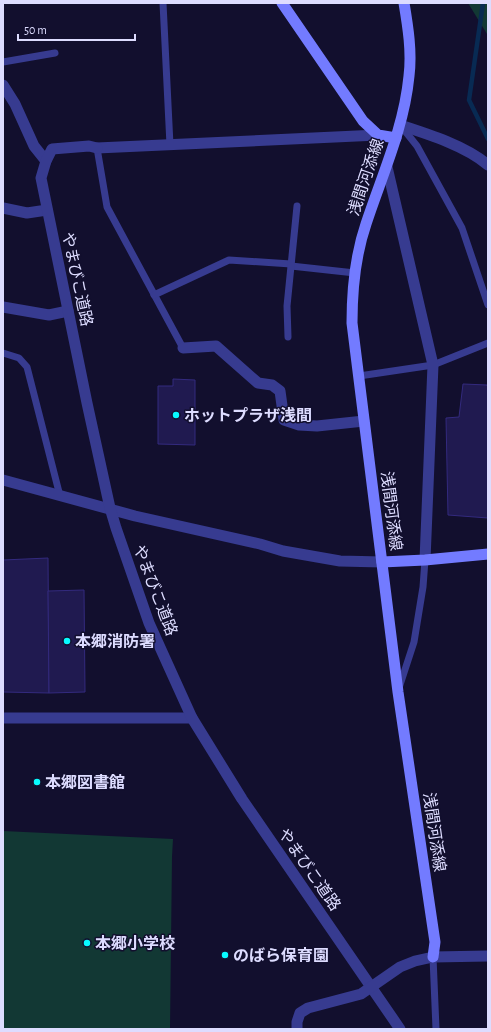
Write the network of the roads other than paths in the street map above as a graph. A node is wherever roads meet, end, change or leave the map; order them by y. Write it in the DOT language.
graph roads {
  1 [pos="163,3"];
  2 [pos="282,3"];
  3 [pos="404,3"];
  4 [pos="55,53"];
  5 [pos="3,62"];
  6 [pos="3,85"];
  7 [pos="400,125"];
  8 [pos="378,135"];
  9 [pos="396,138"];
  10 [pos="170,145"];
  11 [pos="97,148"];
  12 [pos="46,161"];
  13 [pos="488,165"];
  14 [pos="387,166"];
  15 [pos="297,206"];
  16 [pos="3,208"];
  17 [pos="47,210"];
  18 [pos="292,265"];
  19 [pos="355,273"];
  20 [pos="154,295"];
  21 [pos="488,305"];
  22 [pos="3,307"];
  23 [pos="68,311"];
  24 [pos="288,337"];
  25 [pos="488,343"];
  26 [pos="183,348"];
  27 [pos="3,353"];
  28 [pos="433,365"];
  29 [pos="359,376"];
  30 [pos="364,421"];
  31 [pos="3,480"];
  32 [pos="60,496"];
  33 [pos="110,508"];
  34 [pos="488,554"];
  35 [pos="425,560"];
  36 [pos="382,562"];
  37 [pos="398,692"];
  38 [pos="3,718"];
  39 [pos="192,718"];
  40 [pos="488,956"];
  41 [pos="433,957"];
  42 [pos="372,987"];
  43 [pos="297,1029"];
  44 [pos="400,1029"];
  45 [pos="436,1029"];
  1 -- 10 [label="lane"];
  2 -- 8 [label="main road"];
  3 -- 7 [label="main road, 浅間河添線"];
  4 -- 5 [label="lane"];
  6 -- 12 [label="street"];
  7 -- 9 [label="main road, 浅間河添線"];
  7 -- 13 [label="street"];
  7 -- 21 [label="lane"];
  8 -- 9 [label="main road"];
  8 -- 10 [label="street"];
  9 -- 14 [label="main road, 浅間河添線"];
  10 -- 11 [label="street"];
  11 -- 12 [label="street"];
  11 -- 20 [label="lane"];
  12 -- 17 [label="street, やまびこ道路"];
  14 -- 19 [label="main road, 浅間河添線"];
  14 -- 28 [label="street"];
  15 -- 18 [label="lane"];
  16 -- 17 [label="street"];
  17 -- 23 [label="street, やまびこ道路"];
  18 -- 19 [label="lane"];
  18 -- 20 [label="lane"];
  18 -- 24 [label="lane"];
  19 -- 29 [label="main road, 浅間河添線"];
  20 -- 26 [label="lane"];
  22 -- 23 [label="street"];
  23 -- 33 [label="street, やまびこ道路"];
  25 -- 28 [label="lane"];
  26 -- 30 [label="street"];
  27 -- 32 [label="lane"];
  28 -- 29 [label="lane"];
  28 -- 35 [label="street"];
  29 -- 30 [label="main road, 浅間河添線"];
  30 -- 36 [label="main road, 浅間河添線"];
  31 -- 32 [label="street"];
  32 -- 33 [label="street"];
  33 -- 36 [label="street"];
  33 -- 39 [label="street, やまびこ道路"];
  34 -- 35 [label="main road"];
  35 -- 36 [label="main road"];
  35 -- 37 [label="lane"];
  36 -- 37 [label="main road, 浅間河添線"];
  37 -- 41 [label="main road, 浅間河添線"];
  38 -- 39 [label="street"];
  39 -- 42 [label="street, やまびこ道路"];
  40 -- 41 [label="street"];
  41 -- 42 [label="street"];
  41 -- 45 [label="lane, 浅間河添線"];
  42 -- 43 [label="street"];
  42 -- 44 [label="street, やまびこ道路"];
}
